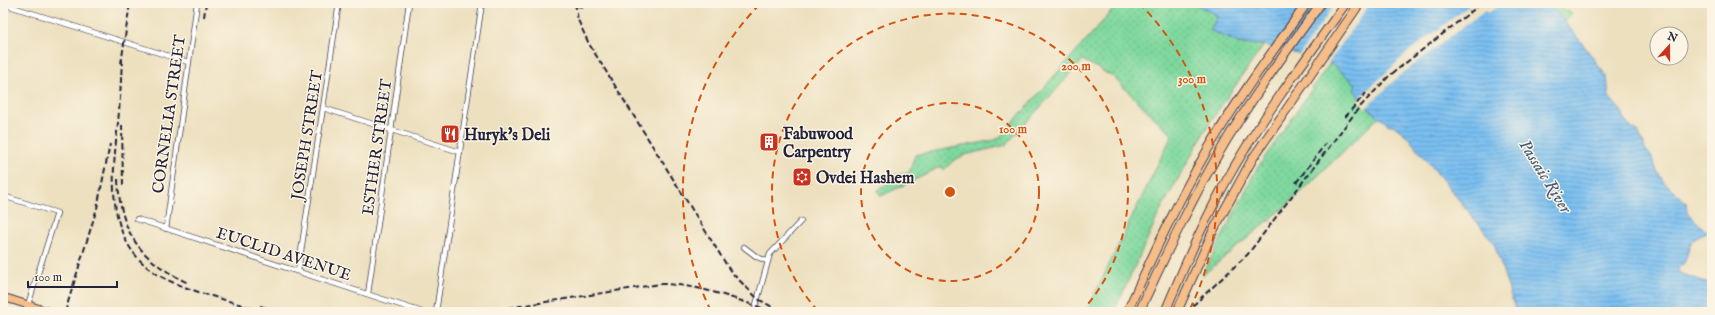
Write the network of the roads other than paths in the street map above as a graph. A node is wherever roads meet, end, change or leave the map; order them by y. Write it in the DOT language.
graph roads {
  1 [pos="197,3"];
  2 [pos="339,3"];
  3 [pos="410,3"];
  4 [pos="482,3"];
  5 [pos="574,3"];
  6 [pos="1307,3"];
  7 [pos="1321,3"];
  8 [pos="1346,3"];
  9 [pos="1360,3"];
  10 [pos="3,4"];
  11 [pos="580,5"];
  12 [pos="188,62"];
  13 [pos="323,108"];
  14 [pos="392,129"];
  15 [pos="460,152"];
  16 [pos="3,196"];
  17 [pos="137,219"];
  18 [pos="801,220"];
  19 [pos="166,229"];
  20 [pos="744,247"];
  21 [pos="766,261"];
  22 [pos="298,271"];
  23 [pos="368,294"];
  24 [pos="3,297"];
  25 [pos="28,305"];
  26 [pos="50,312"];
  27 [pos="422,312"];
  28 [pos="436,312"];
  29 [pos="754,312"];
  30 [pos="1127,312"];
  31 [pos="1139,312"];
  32 [pos="1165,312"];
  33 [pos="1177,312"];
  1 -- 12 [label="street, CORNELIA STREET"];
  2 -- 13 [label="street, JOSEPH STREET"];
  3 -- 14 [label="street, ESTHER STREET"];
  4 -- 15 [label="street"];
  5 -- 11 [label="street"];
  6 -- 30 [label="highway"];
  7 -- 31 [label="highway"];
  8 -- 32 [label="highway"];
  9 -- 33 [label="highway"];
  10 -- 12 [label="street"];
  12 -- 19 [label="street, CORNELIA STREET"];
  13 -- 14 [label="street"];
  13 -- 22 [label="street, JOSEPH STREET"];
  14 -- 15 [label="street"];
  14 -- 23 [label="street, ESTHER STREET"];
  15 -- 28 [label="street"];
  16 -- 25 [label="street"];
  17 -- 19 [label="street, EUCLID AVENUE"];
  18 -- 21 [label="street"];
  19 -- 22 [label="street, EUCLID AVENUE"];
  20 -- 21 [label="street"];
  21 -- 29 [label="street"];
  22 -- 23 [label="street, EUCLID AVENUE"];
  23 -- 27 [label="street, EUCLID AVENUE"];
  24 -- 25 [label="main road"];
  25 -- 26 [label="main road"];
}
